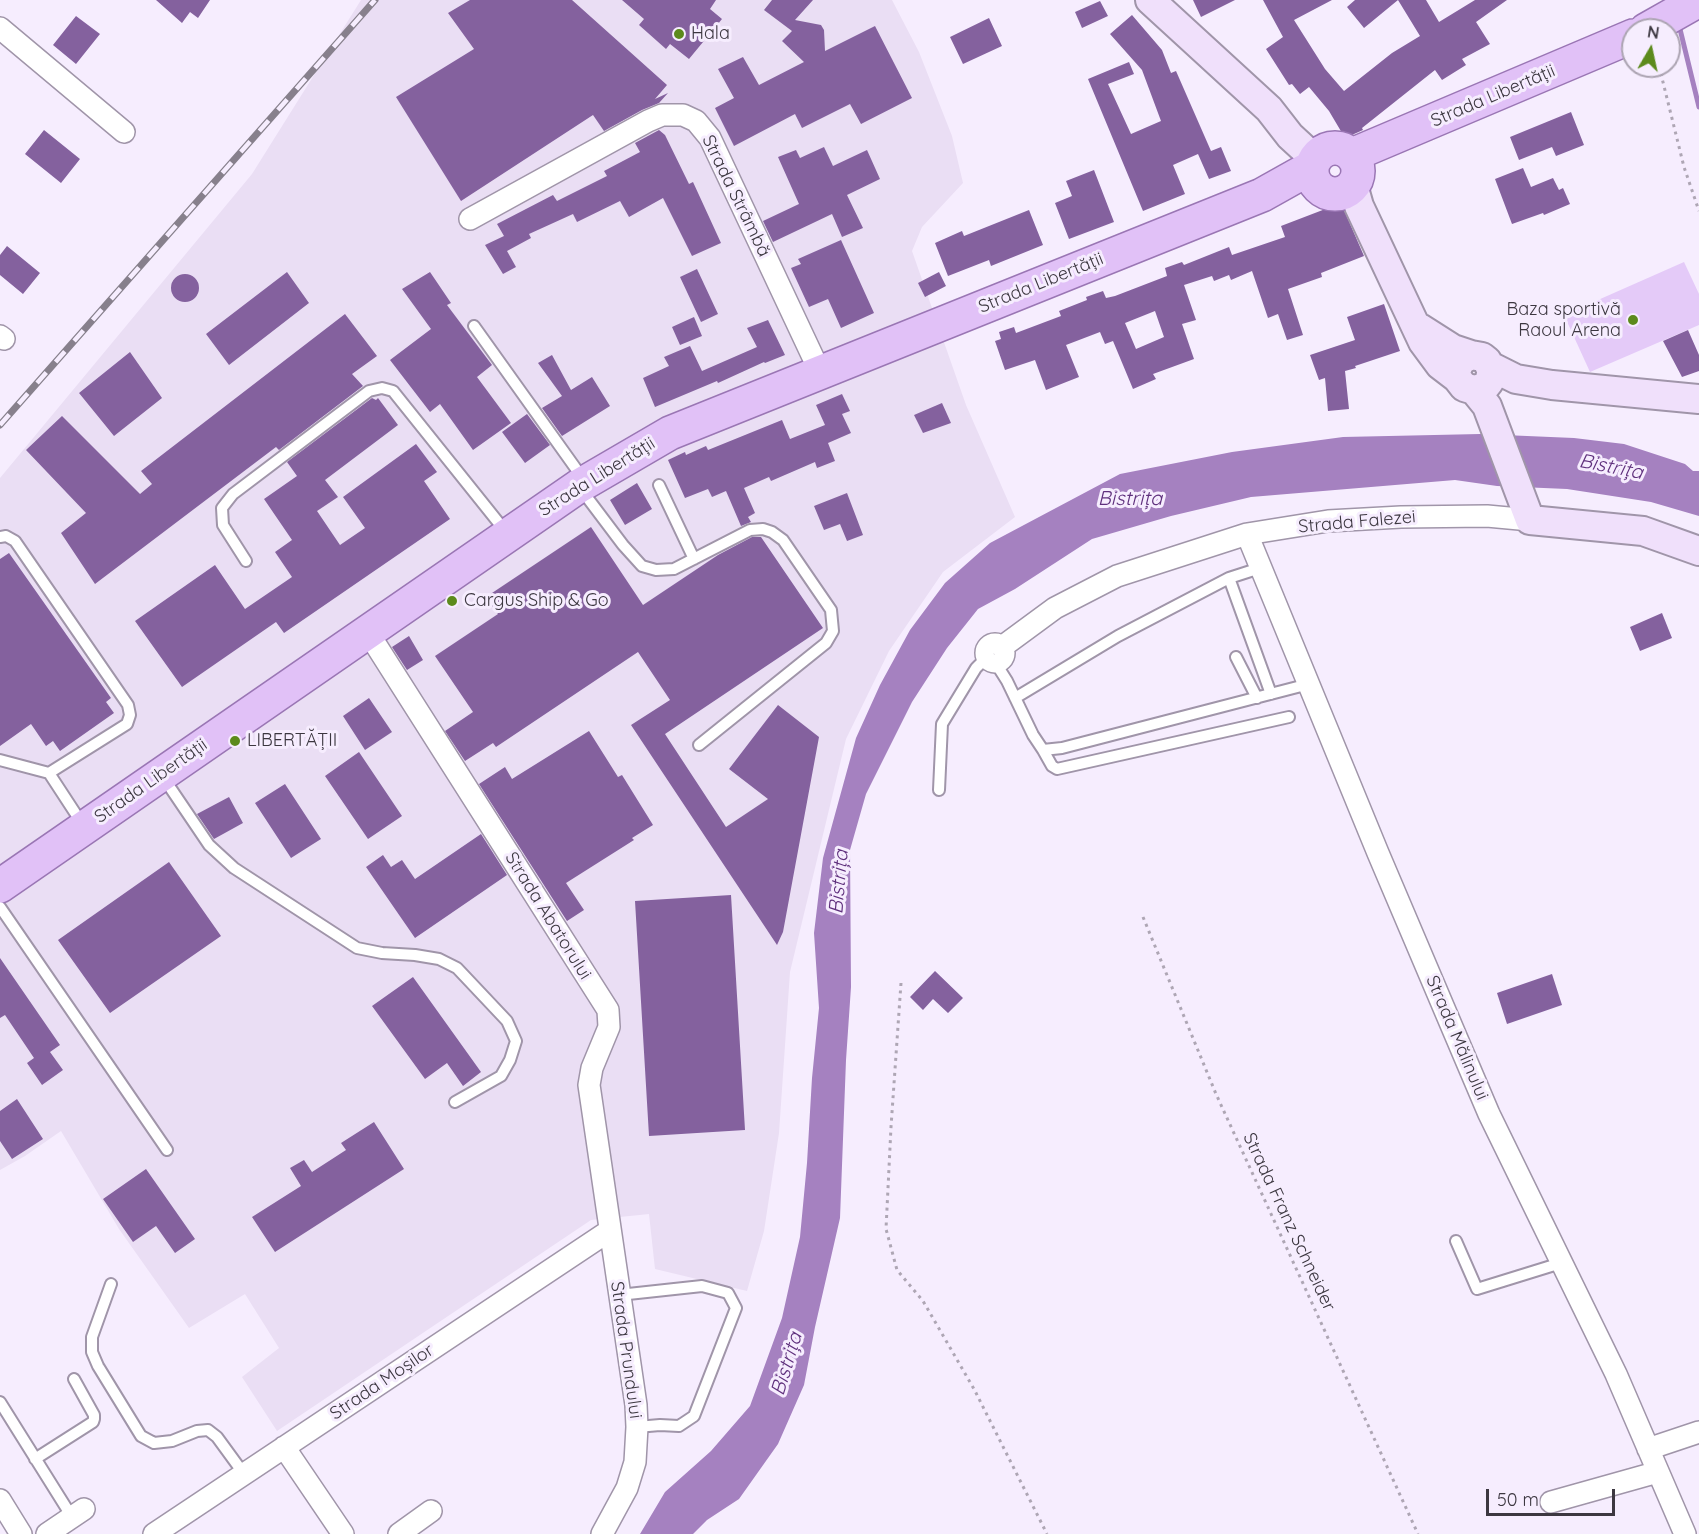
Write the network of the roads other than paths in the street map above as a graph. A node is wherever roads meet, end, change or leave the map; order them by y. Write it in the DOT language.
graph roads {
  1 [pos="1150,0"];
  2 [pos="1697,11"];
  3 [pos="1681,18"];
  4 [pos="0,28"];
  5 [pos="1621,46"];
  6 [pos="1621,62"];
  7 [pos="124,132"];
  8 [pos="1338,175"];
  9 [pos="470,219"];
  10 [pos="474,326"];
  11 [pos="820,372"];
  12 [pos="1484,384"];
  13 [pos="1699,399"];
  14 [pos="582,484"];
  15 [pos="659,485"];
  16 [pos="1526,511"];
  17 [pos="508,534"];
  18 [pos="1247,534"];
  19 [pos="0,537"];
  20 [pos="1699,551"];
  21 [pos="694,559"];
  22 [pos="246,561"];
  23 [pos="1260,568"];
  24 [pos="1229,578"];
  25 [pos="367,631"];
  26 [pos="996,657"];
  27 [pos="1236,657"];
  28 [pos="1309,684"];
  29 [pos="1271,694"];
  30 [pos="1015,698"];
  31 [pos="1257,698"];
  32 [pos="1289,717"];
  33 [pos="699,745"];
  34 [pos="1043,750"];
  35 [pos="0,760"];
  36 [pos="49,772"];
  37 [pos="161,774"];
  38 [pos="939,790"];
  39 [pos="85,827"];
  40 [pos="0,886"];
  41 [pos="0,908"];
  42 [pos="455,1102"];
  43 [pos="167,1150"];
  44 [pos="609,1231"];
  45 [pos="1456,1241"];
  46 [pos="1561,1263"];
  47 [pos="111,1284"];
  48 [pos="619,1294"];
  49 [pos="74,1379"];
  50 [pos="0,1402"];
  51 [pos="637,1426"];
  52 [pos="1699,1432"];
  53 [pos="284,1447"];
  54 [pos="1648,1449"];
  55 [pos="35,1459"];
  56 [pos="1658,1472"];
  57 [pos="244,1474"];
  58 [pos="0,1500"];
  59 [pos="1551,1502"];
  60 [pos="431,1511"];
  61 [pos="78,1513"];
  62 [pos="21,1534"];
  63 [pos="47,1534"];
  64 [pos="154,1534"];
  65 [pos="343,1534"];
  66 [pos="399,1534"];
  67 [pos="602,1534"];
  68 [pos="1685,1534"];
  1 -- 8 [label="street"];
  2 -- 3 [label="main road, Strada Libertății"];
  4 -- 7 [label="street"];
  5 -- 8 [label="main road, Strada Libertății"];
  6 -- 8 [label="main road, Strada Libertății"];
  8 -- 11 [label="main road, Strada Libertății"];
  8 -- 12 [label="street"];
  9 -- 11 [label="street, Strada Strâmbă"];
  10 -- 14 [label="lane"];
  11 -- 14 [label="main road, Strada Libertății"];
  12 -- 13 [label="street"];
  12 -- 16 [label="street"];
  14 -- 17 [label="main road, Strada Libertății"];
  14 -- 21 [label="lane"];
  15 -- 21 [label="lane"];
  16 -- 18 [label="street, Strada Falezei"];
  16 -- 20 [label="street, Strada Falezei"];
  17 -- 22 [label="lane"];
  17 -- 25 [label="main road, Strada Libertății"];
  18 -- 23 [label="street, Strada Mălinului"];
  18 -- 26 [label="street, Strada Falezei"];
  19 -- 36 [label="lane"];
  21 -- 33 [label="lane"];
  23 -- 24 [label="lane"];
  23 -- 28 [label="street, Strada Mălinului"];
  24 -- 29 [label="lane"];
  24 -- 30 [label="lane"];
  25 -- 37 [label="main road, Strada Libertății"];
  25 -- 44 [label="street, Strada Abatorului"];
  26 -- 30 [label="lane"];
  26 -- 38 [label="lane"];
  27 -- 31 [label="lane"];
  28 -- 29 [label="lane"];
  28 -- 46 [label="street, Strada Mălinului"];
  29 -- 31 [label="lane"];
  30 -- 34 [label="lane"];
  31 -- 34 [label="lane"];
  32 -- 34 [label="lane"];
  35 -- 36 [label="lane"];
  36 -- 39 [label="lane"];
  37 -- 39 [label="main road, Strada Libertății"];
  37 -- 42 [label="lane"];
  39 -- 40 [label="main road, Strada Libertății"];
  41 -- 43 [label="lane"];
  44 -- 48 [label="street, Strada Prundului"];
  44 -- 53 [label="street, Strada Moșilor"];
  45 -- 46 [label="lane"];
  46 -- 54 [label="street, Strada Mălinului"];
  47 -- 57 [label="lane"];
  48 -- 51 [label="street, Strada Prundului"];
  48 -- 51 [label="lane"];
  49 -- 55 [label="lane"];
  50 -- 55 [label="lane"];
  51 -- 67 [label="street, Strada Prundului"];
  52 -- 54 [label="street"];
  53 -- 57 [label="street, Strada Moșilor"];
  53 -- 65 [label="street"];
  54 -- 56 [label="street, Strada Mălinului"];
  55 -- 61 [label="lane"];
  56 -- 59 [label="street"];
  56 -- 68 [label="street, Strada Mălinului"];
  57 -- 64 [label="street, Strada Moșilor"];
  58 -- 62 [label="street"];
  60 -- 66 [label="street"];
  61 -- 63 [label="street"];
}
